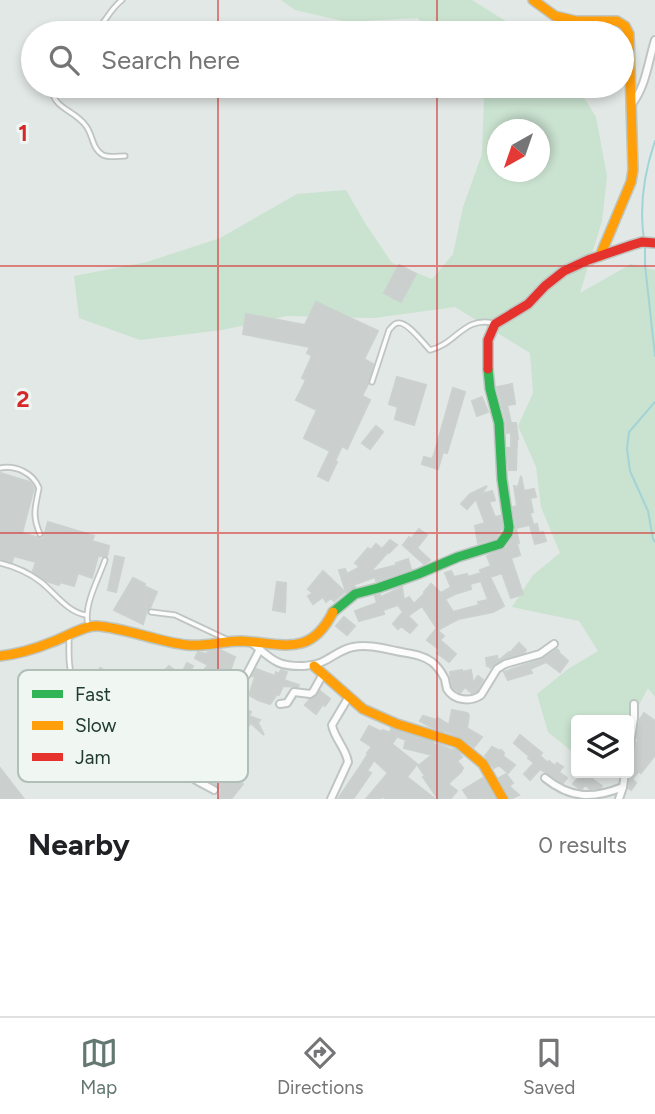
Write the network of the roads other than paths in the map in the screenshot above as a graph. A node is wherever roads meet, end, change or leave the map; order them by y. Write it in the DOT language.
graph roads {
  1 [pos="122,0"];
  2 [pos="533,0"];
  3 [pos="104,21"];
  4 [pos="576,21"];
  5 [pos="576,21"];
  6 [pos="617,21"];
  7 [pos="655,40"];
  8 [pos="54,98"];
  9 [pos="631,98"];
  10 [pos="631,106"];
  11 [pos="125,156"];
  12 [pos="649,242"];
  13 [pos="600,257"];
  14 [pos="495,324"];
  15 [pos="372,382"];
  16 [pos="0,468"];
  17 [pos="40,534"];
  18 [pos="106,560"];
  19 [pos="0,563"];
  20 [pos="151,612"];
  21 [pos="86,615"];
  22 [pos="89,627"];
  23 [pos="69,635"];
  24 [pos="230,641"];
  25 [pos="554,644"];
  26 [pos="256,646"];
  27 [pos="0,656"];
  28 [pos="314,666"];
  29 [pos="70,670"];
  30 [pos="248,671"];
  31 [pos="323,674"];
  32 [pos="348,698"];
  33 [pos="280,704"];
  34 [pos="634,704"];
  35 [pos="633,715"];
  36 [pos="545,778"];
  37 [pos="624,778"];
  38 [pos="200,782"];
  39 [pos="623,787"];
  40 [pos="214,790"];
  41 [pos="331,799"];
  42 [pos="503,799"];
  43 [pos="619,799"];
  1 -- 3 [label="lane"];
  2 -- 5 [label="street"];
  4 -- 6 [label="street"];
  7 -- 10 [label="street"];
  8 -- 11 [label="lane"];
  9 -- 10 [label="street"];
  10 -- 13 [label="street"];
  12 -- 13 [label="street"];
  13 -- 14 [label="street"];
  14 -- 15 [label="lane"];
  14 -- 26 [label="street"];
  16 -- 17 [label="lane"];
  18 -- 21 [label="lane"];
  19 -- 21 [label="lane"];
  20 -- 24 [label="lane"];
  21 -- 22 [label="lane"];
  22 -- 23 [label="street"];
  22 -- 24 [label="street"];
  23 -- 27 [label="street"];
  23 -- 29 [label="lane"];
  24 -- 26 [label="street"];
  25 -- 28 [label="street"];
  26 -- 28 [label="street"];
  26 -- 30 [label="street"];
  28 -- 31 [label="street"];
  31 -- 32 [label="street"];
  31 -- 33 [label="street"];
  32 -- 41 [label="street"];
  32 -- 42 [label="street"];
  34 -- 35 [label="street"];
  36 -- 39 [label="street"];
  37 -- 39 [label="street"];
  38 -- 40 [label="street"];
  39 -- 43 [label="street"];
}
